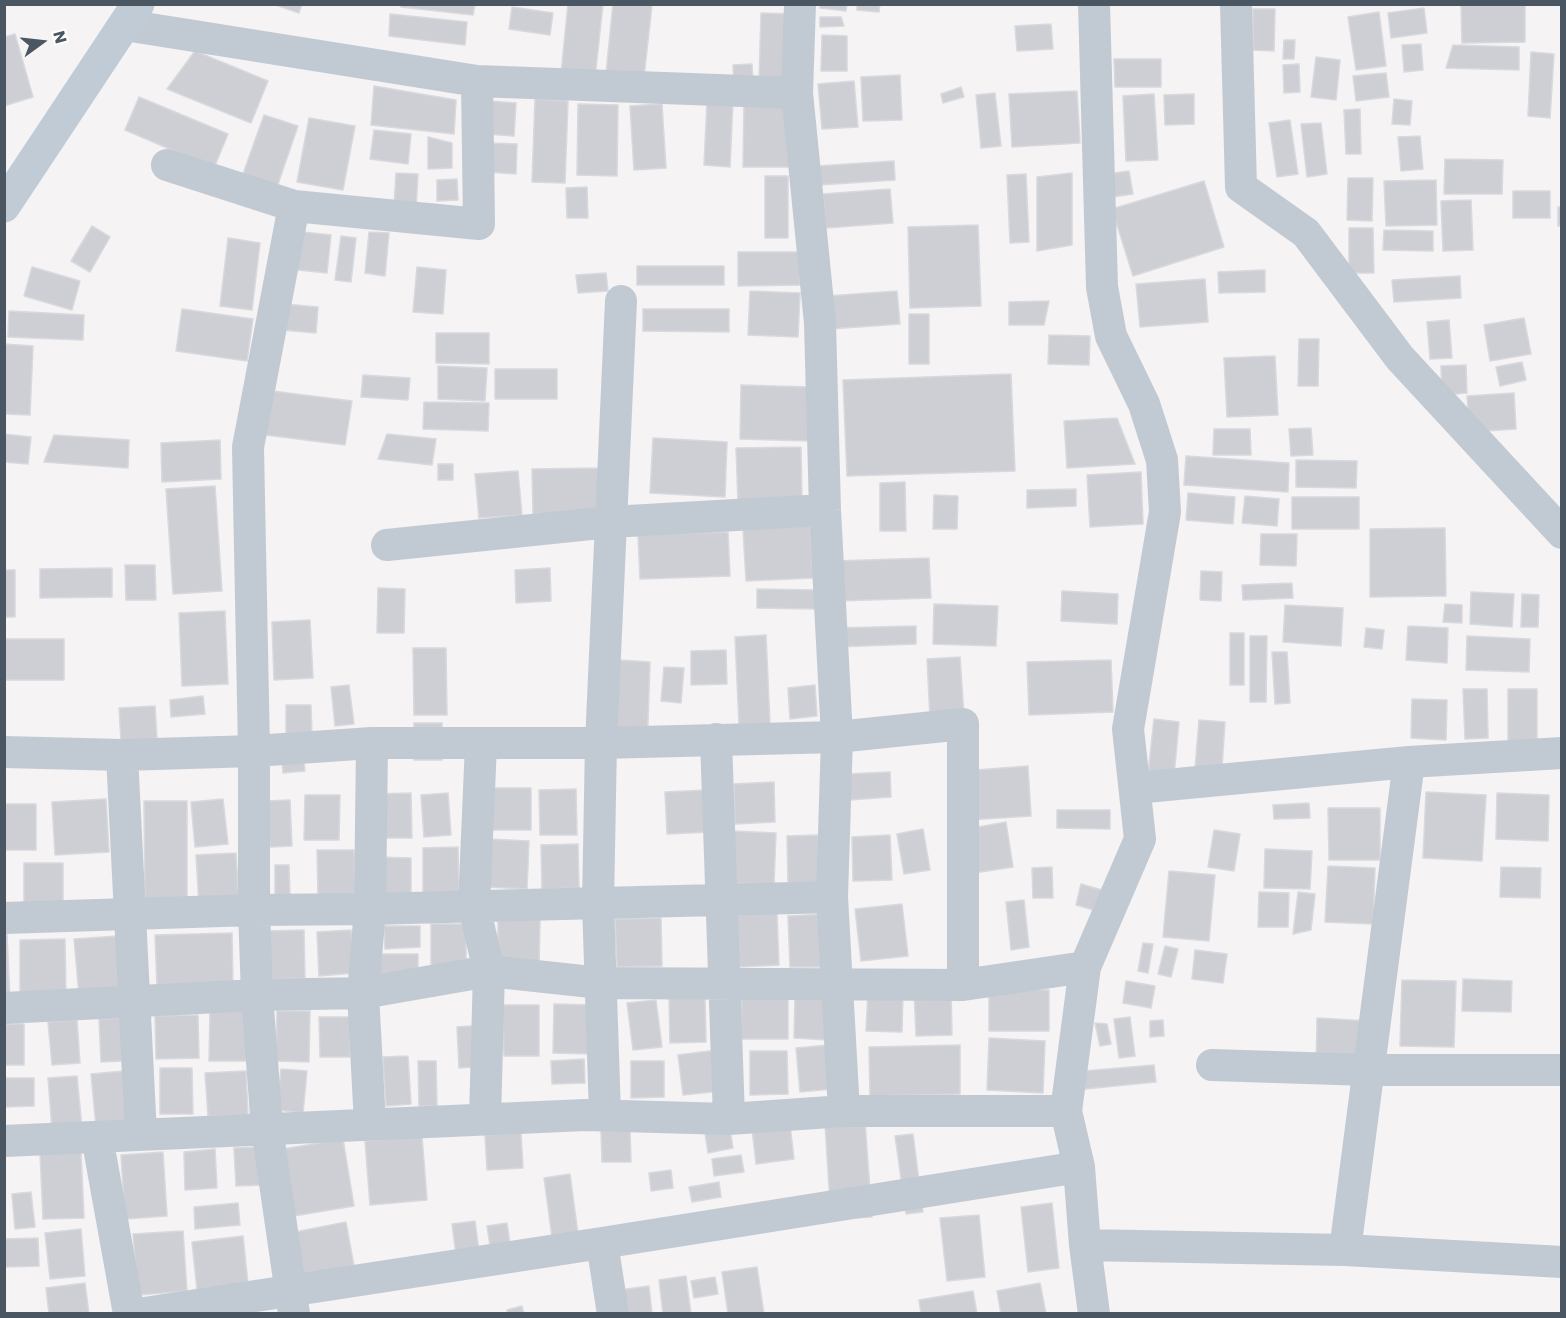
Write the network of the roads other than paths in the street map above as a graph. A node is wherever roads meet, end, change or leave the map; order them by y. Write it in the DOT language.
graph roads {
  1 [pos="800,4"];
  2 [pos="1094,4"];
  3 [pos="1236,4"];
  4 [pos="131,15"];
  5 [pos="477,81"];
  6 [pos="797,93"];
  7 [pos="166,165"];
  8 [pos="9,191"];
  9 [pos="294,206"];
  10 [pos="621,301"];
  11 [pos="825,510"];
  12 [pos="610,522"];
  13 [pos="1562,533"];
  14 [pos="387,545"];
  15 [pos="837,737"];
  16 [pos="716,739"];
  17 [pos="372,743"];
  18 [pos="601,743"];
  19 [pos="481,744"];
  20 [pos="254,751"];
  21 [pos="4,752"];
  22 [pos="1562,753"];
  23 [pos="122,755"];
  24 [pos="1409,762"];
  25 [pos="1135,788"];
  26 [pos="832,897"];
  27 [pos="722,900"];
  28 [pos="598,903"];
  29 [pos="474,906"];
  30 [pos="370,909"];
  31 [pos="254,910"];
  32 [pos="129,915"];
  33 [pos="4,918"];
  34 [pos="1085,967"];
  35 [pos="489,971"];
  36 [pos="602,983"];
  37 [pos="725,983"];
  38 [pos="837,984"];
  39 [pos="963,985"];
  40 [pos="363,993"];
  41 [pos="257,995"];
  42 [pos="134,1003"];
  43 [pos="4,1008"];
  44 [pos="1212,1065"];
  45 [pos="1368,1070"];
  46 [pos="1562,1070"];
  47 [pos="844,1111"];
  48 [pos="1066,1111"];
  49 [pos="605,1115"];
  50 [pos="485,1119"];
  51 [pos="729,1119"];
  52 [pos="370,1124"];
  53 [pos="267,1128"];
  54 [pos="141,1135"];
  55 [pos="97,1137"];
  56 [pos="4,1141"];
  57 [pos="1079,1167"];
  58 [pos="602,1243"];
  59 [pos="1085,1245"];
  60 [pos="1345,1250"];
  61 [pos="1562,1262"];
  62 [pos="291,1302"];
  63 [pos="129,1314"];
  64 [pos="138,1314"];
  65 [pos="614,1314"];
  66 [pos="1094,1314"];
  1 -- 6 [label="street"];
  2 -- 25 [label="street"];
  3 -- 13 [label="street"];
  4 -- 5 [label="street"];
  4 -- 8 [label="main road"];
  5 -- 6 [label="street"];
  5 -- 9 [label="street"];
  6 -- 11 [label="street"];
  7 -- 9 [label="street"];
  9 -- 20 [label="street"];
  10 -- 12 [label="street"];
  11 -- 12 [label="street"];
  11 -- 15 [label="street"];
  12 -- 14 [label="street"];
  12 -- 18 [label="street"];
  15 -- 16 [label="street"];
  15 -- 26 [label="street"];
  15 -- 39 [label="street"];
  16 -- 18 [label="street"];
  16 -- 27 [label="street"];
  17 -- 19 [label="street"];
  17 -- 20 [label="street"];
  17 -- 30 [label="street"];
  18 -- 19 [label="street"];
  18 -- 28 [label="street"];
  19 -- 29 [label="street"];
  20 -- 23 [label="street"];
  20 -- 31 [label="street"];
  21 -- 23 [label="street"];
  22 -- 24 [label="street"];
  23 -- 32 [label="street"];
  24 -- 25 [label="street"];
  24 -- 45 [label="street"];
  25 -- 34 [label="street"];
  26 -- 27 [label="street"];
  26 -- 38 [label="street"];
  27 -- 28 [label="street"];
  27 -- 37 [label="street"];
  28 -- 29 [label="street"];
  28 -- 36 [label="street"];
  29 -- 30 [label="street"];
  29 -- 35 [label="street"];
  30 -- 31 [label="street"];
  30 -- 40 [label="street"];
  31 -- 32 [label="street"];
  31 -- 41 [label="street"];
  32 -- 33 [label="street"];
  32 -- 42 [label="street"];
  34 -- 39 [label="street"];
  34 -- 48 [label="street"];
  35 -- 36 [label="street"];
  35 -- 40 [label="street"];
  35 -- 50 [label="street"];
  36 -- 37 [label="street"];
  36 -- 49 [label="street"];
  37 -- 38 [label="street"];
  37 -- 51 [label="street"];
  38 -- 39 [label="street"];
  38 -- 47 [label="street"];
  40 -- 41 [label="street"];
  40 -- 52 [label="street"];
  41 -- 42 [label="street"];
  41 -- 53 [label="street"];
  42 -- 43 [label="street"];
  42 -- 54 [label="street"];
  44 -- 45 [label="street"];
  45 -- 46 [label="street"];
  45 -- 60 [label="street"];
  47 -- 48 [label="street"];
  47 -- 51 [label="street"];
  48 -- 57 [label="street"];
  49 -- 50 [label="street"];
  49 -- 51 [label="street"];
  50 -- 52 [label="street"];
  52 -- 53 [label="street"];
  53 -- 54 [label="street"];
  53 -- 62 [label="street"];
  54 -- 55 [label="street"];
  55 -- 56 [label="street"];
  55 -- 63 [label="street"];
  57 -- 58 [label="street"];
  57 -- 59 [label="street"];
  58 -- 62 [label="street"];
  58 -- 65 [label="street"];
  59 -- 60 [label="street"];
  59 -- 66 [label="street"];
  60 -- 61 [label="street"];
  62 -- 64 [label="street"];
}
